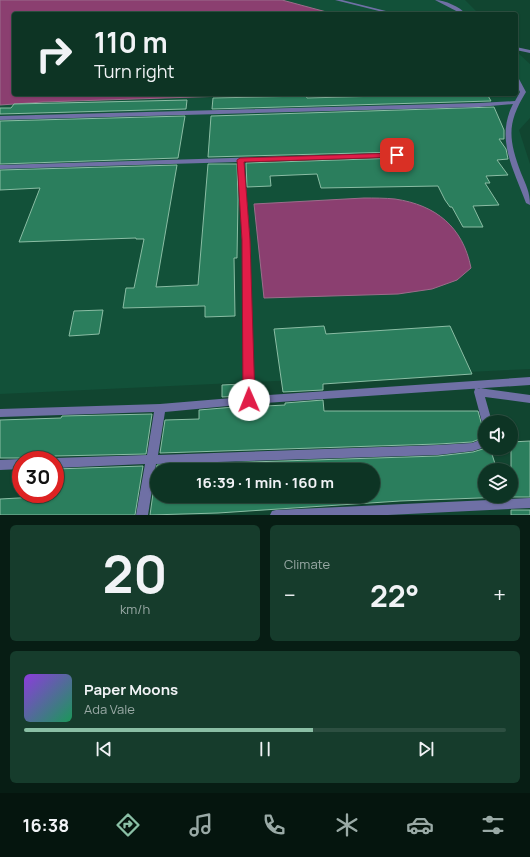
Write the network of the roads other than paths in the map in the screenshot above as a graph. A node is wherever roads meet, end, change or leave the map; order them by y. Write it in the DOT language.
graph roads {
  1 [pos="337,0"];
  2 [pos="437,0"];
  3 [pos="388,12"];
  4 [pos="462,12"];
  5 [pos="518,49"];
  6 [pos="530,52"];
  7 [pos="518,83"];
  8 [pos="518,102"];
  9 [pos="0,118"];
  10 [pos="397,155"];
  11 [pos="240,160"];
  12 [pos="0,167"];
  13 [pos="530,202"];
  14 [pos="530,381"];
  15 [pos="530,399"];
  16 [pos="249,400"];
  17 [pos="160,408"];
  18 [pos="0,413"];
  19 [pos="485,415"];
  20 [pos="478,445"];
  21 [pos="152,458"];
  22 [pos="64,463"];
  23 [pos="12,464"];
  24 [pos="0,465"];
  25 [pos="530,503"];
  26 [pos="142,515"];
  27 [pos="276,515"];
  1 -- 3 [label="street"];
  2 -- 4 [label="street"];
  5 -- 6 [label="street"];
  7 -- 8 [label="street"];
  8 -- 9 [label="street"];
  8 -- 13 [label="street"];
  10 -- 11 [label="street"];
  11 -- 12 [label="street"];
  11 -- 16 [label="street"];
  14 -- 16 [label="street"];
  15 -- 19 [label="street"];
  16 -- 17 [label="street"];
  17 -- 18 [label="street"];
  17 -- 21 [label="street"];
  20 -- 21 [label="street"];
  21 -- 22 [label="street"];
  21 -- 26 [label="street"];
  23 -- 24 [label="street"];
  25 -- 27 [label="street"];
}
